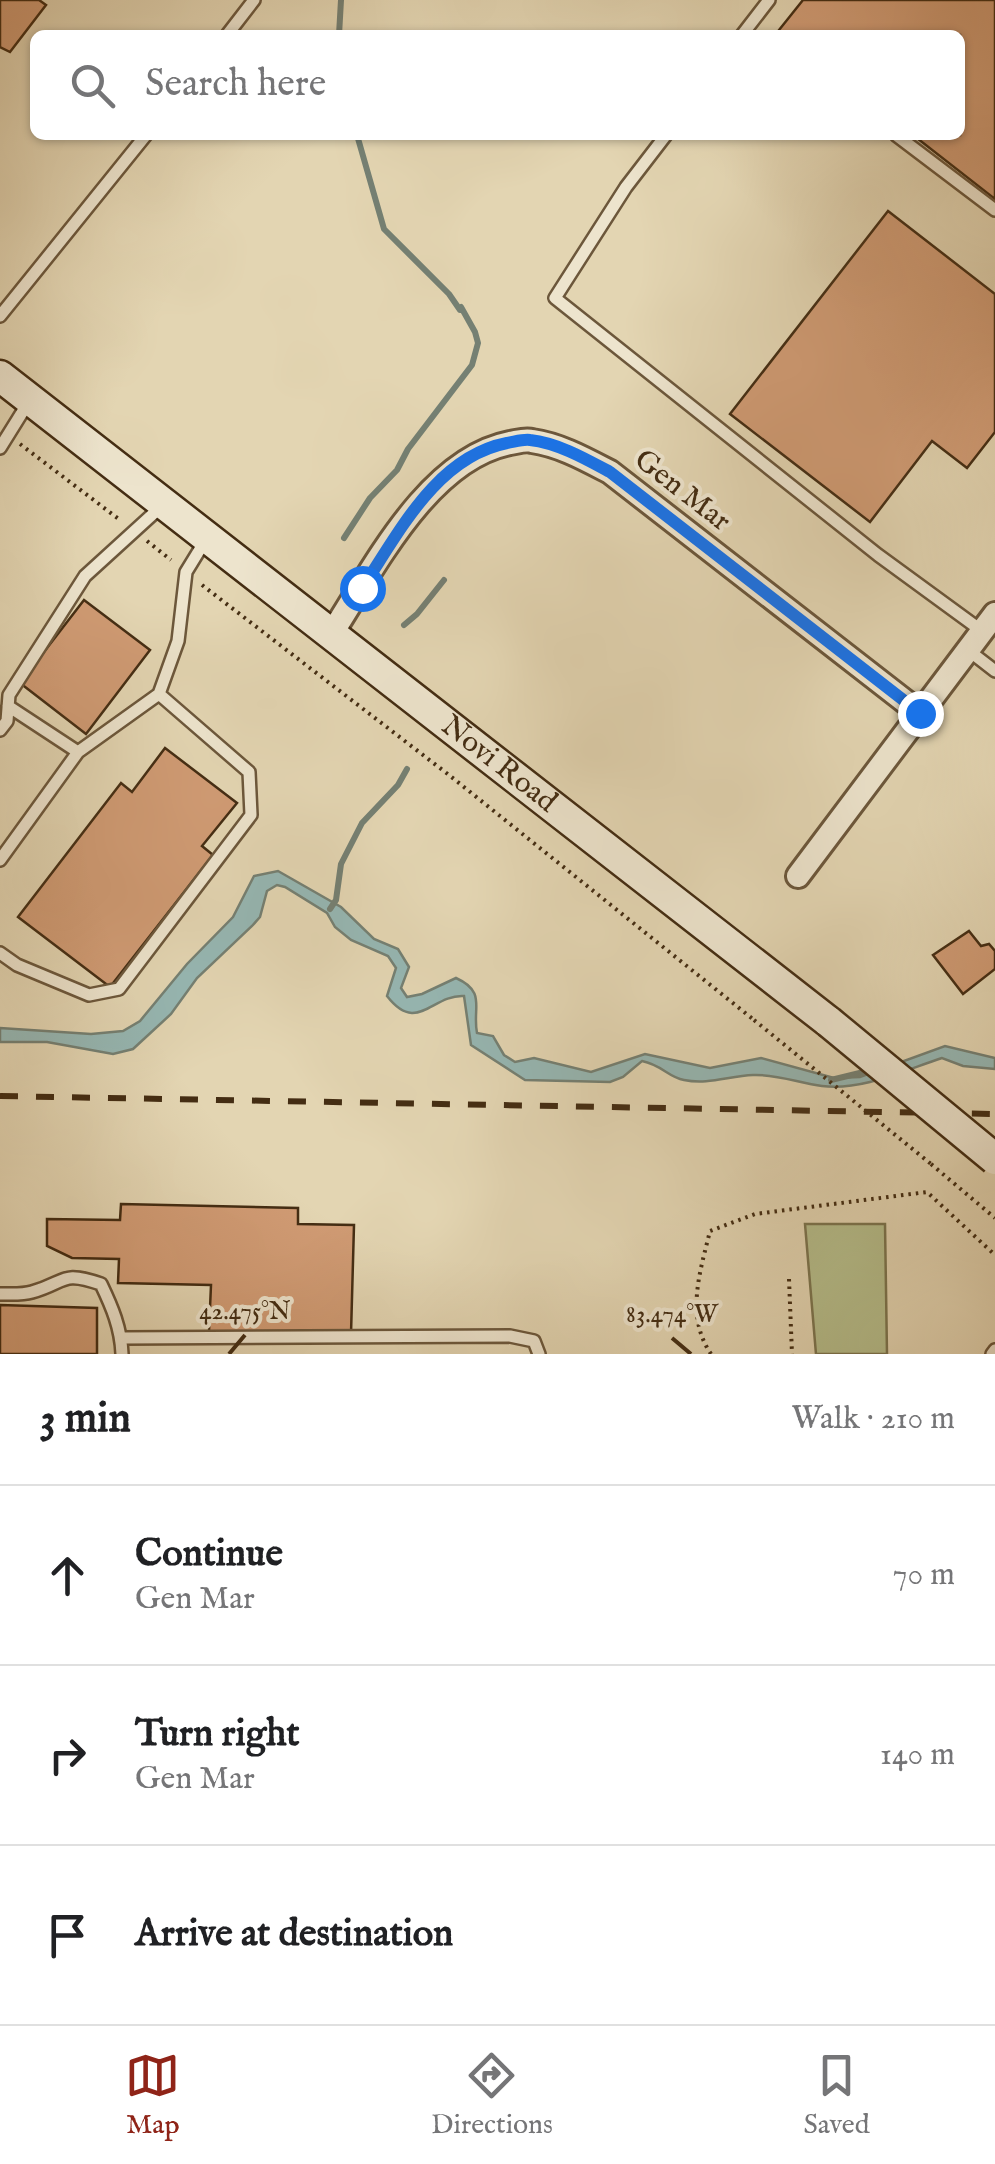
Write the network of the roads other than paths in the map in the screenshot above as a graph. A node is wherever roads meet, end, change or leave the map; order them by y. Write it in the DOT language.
graph roads {
  1 [pos="254,0"];
  2 [pos="769,0"];
  3 [pos="230,30"];
  4 [pos="746,30"];
  5 [pos="142,140"];
  6 [pos="662,140"];
  7 [pos="903,140"];
  8 [pos="995,210"];
  9 [pos="0,316"];
  10 [pos="0,376"];
  11 [pos="30,400"];
  12 [pos="0,448"];
  13 [pos="164,504"];
  14 [pos="208,537"];
  15 [pos="981,632"];
  16 [pos="332,633"];
  17 [pos="995,671"];
  18 [pos="159,694"];
  19 [pos="8,706"];
  20 [pos="920,713"];
  21 [pos="0,730"];
  22 [pos="78,752"];
  23 [pos="0,860"];
  24 [pos="798,876"];
  25 [pos="0,953"];
  26 [pos="995,1159"];
  27 [pos="0,1294"];
  28 [pos="122,1338"];
  29 [pos="122,1354"];
  30 [pos="538,1354"];
  1 -- 3 [label="lane"];
  2 -- 4 [label="lane"];
  5 -- 9 [label="lane"];
  6 -- 15 [label="lane"];
  7 -- 8 [label="lane"];
  10 -- 11 [label="main road, Novi Road"];
  11 -- 12 [label="lane"];
  11 -- 13 [label="main road, Novi Road"];
  13 -- 14 [label="main road, Novi Road"];
  13 -- 19 [label="lane"];
  14 -- 16 [label="main road, Novi Road"];
  14 -- 18 [label="lane"];
  15 -- 17 [label="lane"];
  15 -- 20 [label="street"];
  16 -- 20 [label="street, Gen Mar"];
  16 -- 26 [label="main road, Novi Road, bridge"];
  18 -- 22 [label="lane"];
  18 -- 25 [label="lane"];
  19 -- 21 [label="lane"];
  19 -- 22 [label="lane"];
  20 -- 24 [label="street"];
  22 -- 23 [label="lane"];
  27 -- 28 [label="lane"];
  28 -- 29 [label="lane"];
  28 -- 30 [label="lane"];
}
